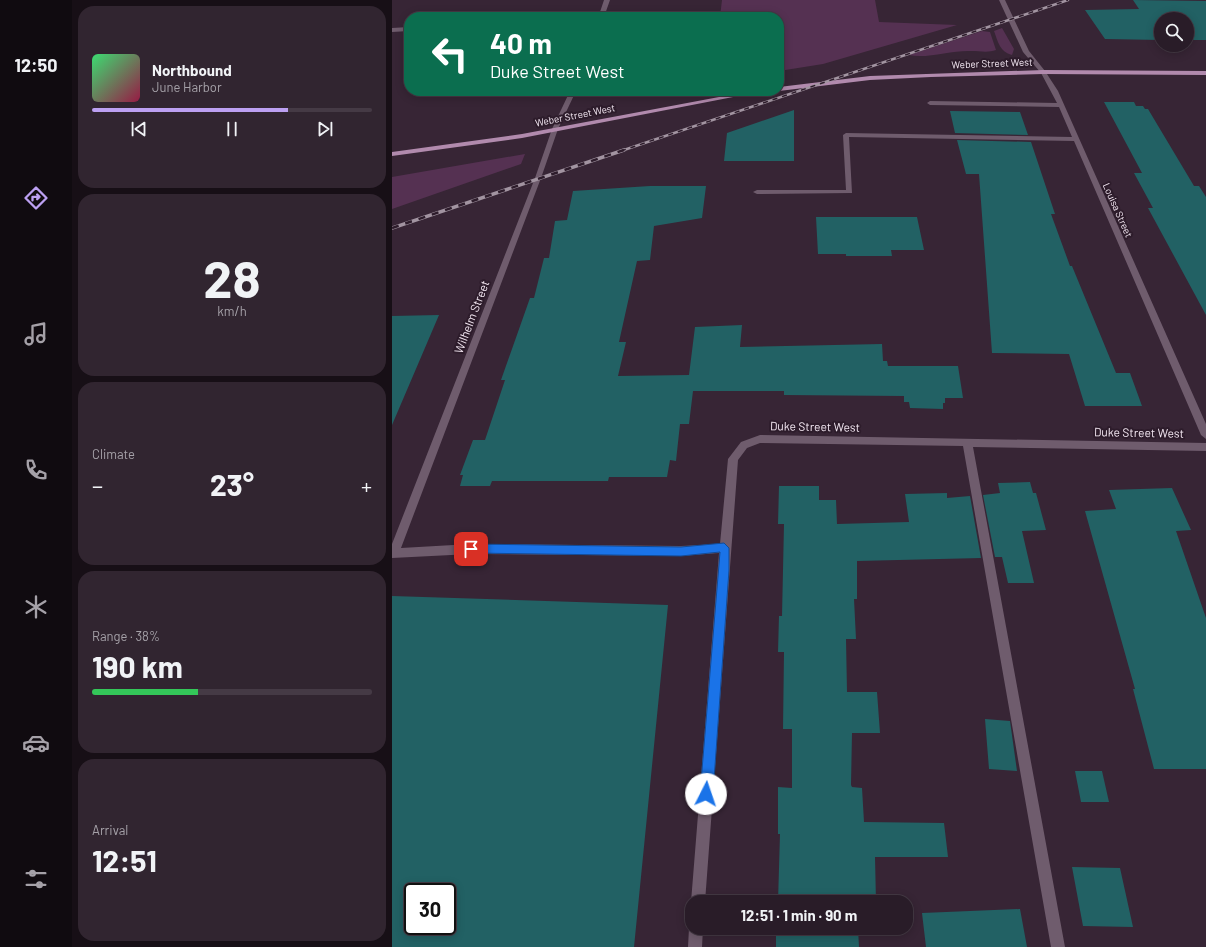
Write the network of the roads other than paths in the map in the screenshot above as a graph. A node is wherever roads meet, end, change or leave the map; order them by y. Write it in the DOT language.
graph roads {
  1 [pos="607,0"];
  2 [pos="1002,0"];
  3 [pos="603,12"];
  4 [pos="404,29"];
  5 [pos="392,30"];
  6 [pos="1043,72"];
  7 [pos="1206,73"];
  8 [pos="784,87"];
  9 [pos="571,96"];
  10 [pos="734,96"];
  11 [pos="930,103"];
  12 [pos="1061,105"];
  13 [pos="555,129"];
  14 [pos="1076,139"];
  15 [pos="392,154"];
  16 [pos="757,192"];
  17 [pos="1206,435"];
  18 [pos="967,443"];
  19 [pos="1206,447"];
  20 [pos="724,548"];
  21 [pos="393,553"];
  22 [pos="699,895"];
  23 [pos="696,935"];
  24 [pos="695,947"];
  25 [pos="1058,947"];
  1 -- 3 [label="street"];
  2 -- 6 [label="street, Louisa Street"];
  4 -- 5 [label="street"];
  6 -- 7 [label="main road, Weber Street West"];
  6 -- 8 [label="main road, Weber Street West"];
  6 -- 12 [label="street, Louisa Street"];
  9 -- 13 [label="street, Wilhelm Street"];
  10 -- 13 [label="main road, Weber Street West"];
  11 -- 12 [label="street"];
  12 -- 14 [label="street, Louisa Street"];
  13 -- 15 [label="main road, Weber Street West"];
  13 -- 21 [label="street, Wilhelm Street"];
  14 -- 16 [label="street"];
  14 -- 17 [label="street, Louisa Street"];
  18 -- 19 [label="street, Duke Street West"];
  18 -- 20 [label="street, Duke Street West"];
  18 -- 25 [label="street"];
  20 -- 21 [label="street"];
  20 -- 22 [label="street, Duke Street West"];
  23 -- 24 [label="street"];
}
